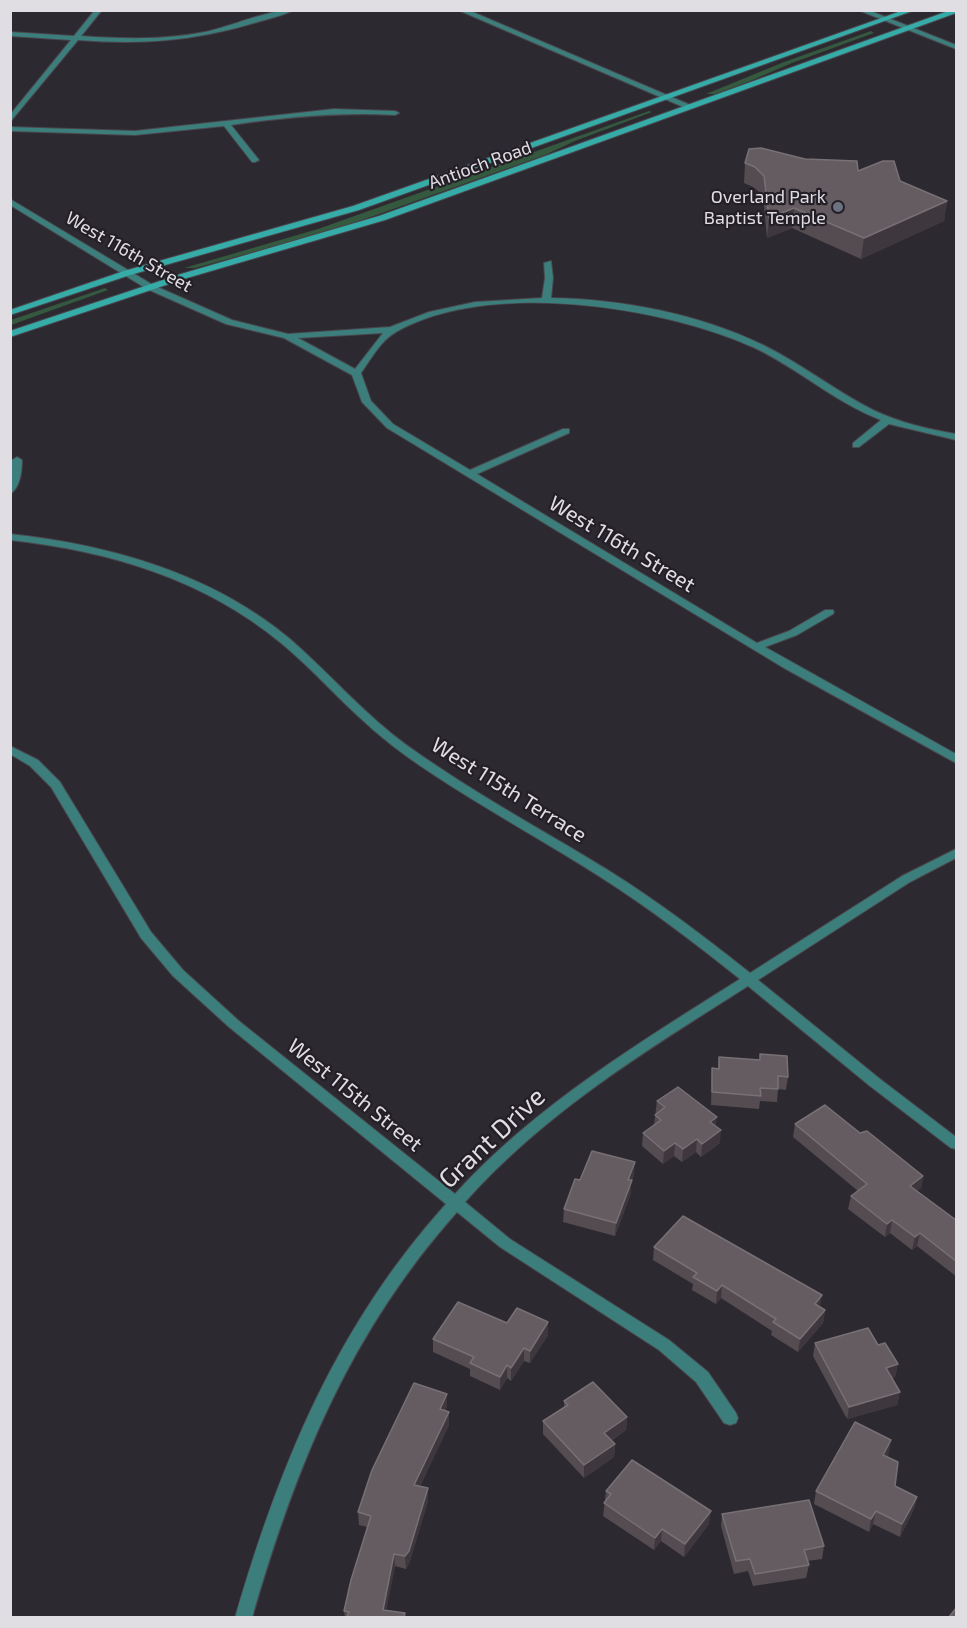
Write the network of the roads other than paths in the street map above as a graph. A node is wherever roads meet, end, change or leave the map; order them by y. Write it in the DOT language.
graph roads {
  1 [pos="99,10"];
  2 [pos="291,10"];
  3 [pos="461,10"];
  4 [pos="861,10"];
  5 [pos="912,10"];
  6 [pos="957,11"];
  7 [pos="886,20"];
  8 [pos="909,28"];
  9 [pos="10,34"];
  10 [pos="77,38"];
  11 [pos="957,46"];
  12 [pos="668,97"];
  13 [pos="690,107"];
  14 [pos="395,113"];
  15 [pos="10,120"];
  16 [pos="226,123"];
  17 [pos="10,129"];
  18 [pos="255,160"];
  19 [pos="10,201"];
  20 [pos="548,264"];
  21 [pos="127,273"];
  22 [pos="150,286"];
  23 [pos="546,301"];
  24 [pos="10,313"];
  25 [pos="392,330"];
  26 [pos="10,334"];
  27 [pos="287,336"];
  28 [pos="356,373"];
  29 [pos="888,420"];
  30 [pos="566,431"];
  31 [pos="957,437"];
  32 [pos="856,445"];
  33 [pos="17,460"];
  34 [pos="469,474"];
  35 [pos="10,491"];
  36 [pos="10,537"];
  37 [pos="830,612"];
  38 [pos="756,646"];
  39 [pos="10,749"];
  40 [pos="957,759"];
  41 [pos="957,853"];
  42 [pos="748,980"];
  43 [pos="957,1144"];
  44 [pos="455,1204"];
  45 [pos="730,1418"];
  46 [pos="243,1617"];
  1 -- 10 [label="street"];
  2 -- 10 [label="street"];
  3 -- 12 [label="street"];
  4 -- 7 [label="street"];
  5 -- 7 [label="main road, Antioch Road"];
  6 -- 8 [label="main road, Antioch Road"];
  7 -- 8 [label="street"];
  7 -- 12 [label="main road, Antioch Road"];
  8 -- 11 [label="street"];
  8 -- 13 [label="main road, Antioch Road"];
  9 -- 10 [label="street"];
  10 -- 15 [label="street"];
  12 -- 13 [label="street"];
  12 -- 21 [label="main road, Antioch Road"];
  13 -- 22 [label="main road, Antioch Road"];
  14 -- 16 [label="street"];
  16 -- 17 [label="street"];
  16 -- 18 [label="street"];
  19 -- 21 [label="street, West 116th Street"];
  20 -- 23 [label="street"];
  21 -- 22 [label="street, West 116th Street"];
  21 -- 24 [label="main road, Antioch Road"];
  22 -- 26 [label="main road, Antioch Road"];
  22 -- 27 [label="street, West 116th Street"];
  23 -- 25 [label="street"];
  23 -- 29 [label="street"];
  25 -- 27 [label="street"];
  25 -- 28 [label="street"];
  27 -- 28 [label="street, West 116th Street"];
  28 -- 34 [label="street, West 116th Street"];
  29 -- 31 [label="street"];
  29 -- 32 [label="street"];
  30 -- 34 [label="street"];
  33 -- 35 [label="street"];
  34 -- 38 [label="street, West 116th Street"];
  36 -- 42 [label="street, West 115th Terrace"];
  37 -- 38 [label="street"];
  38 -- 40 [label="street, West 116th Street"];
  39 -- 44 [label="street, West 115th Street"];
  41 -- 42 [label="street, Grant Drive"];
  42 -- 43 [label="street, West 115th Terrace"];
  42 -- 44 [label="street, Grant Drive"];
  44 -- 45 [label="street, West 115th Street"];
  44 -- 46 [label="street, Grant Drive"];
}
